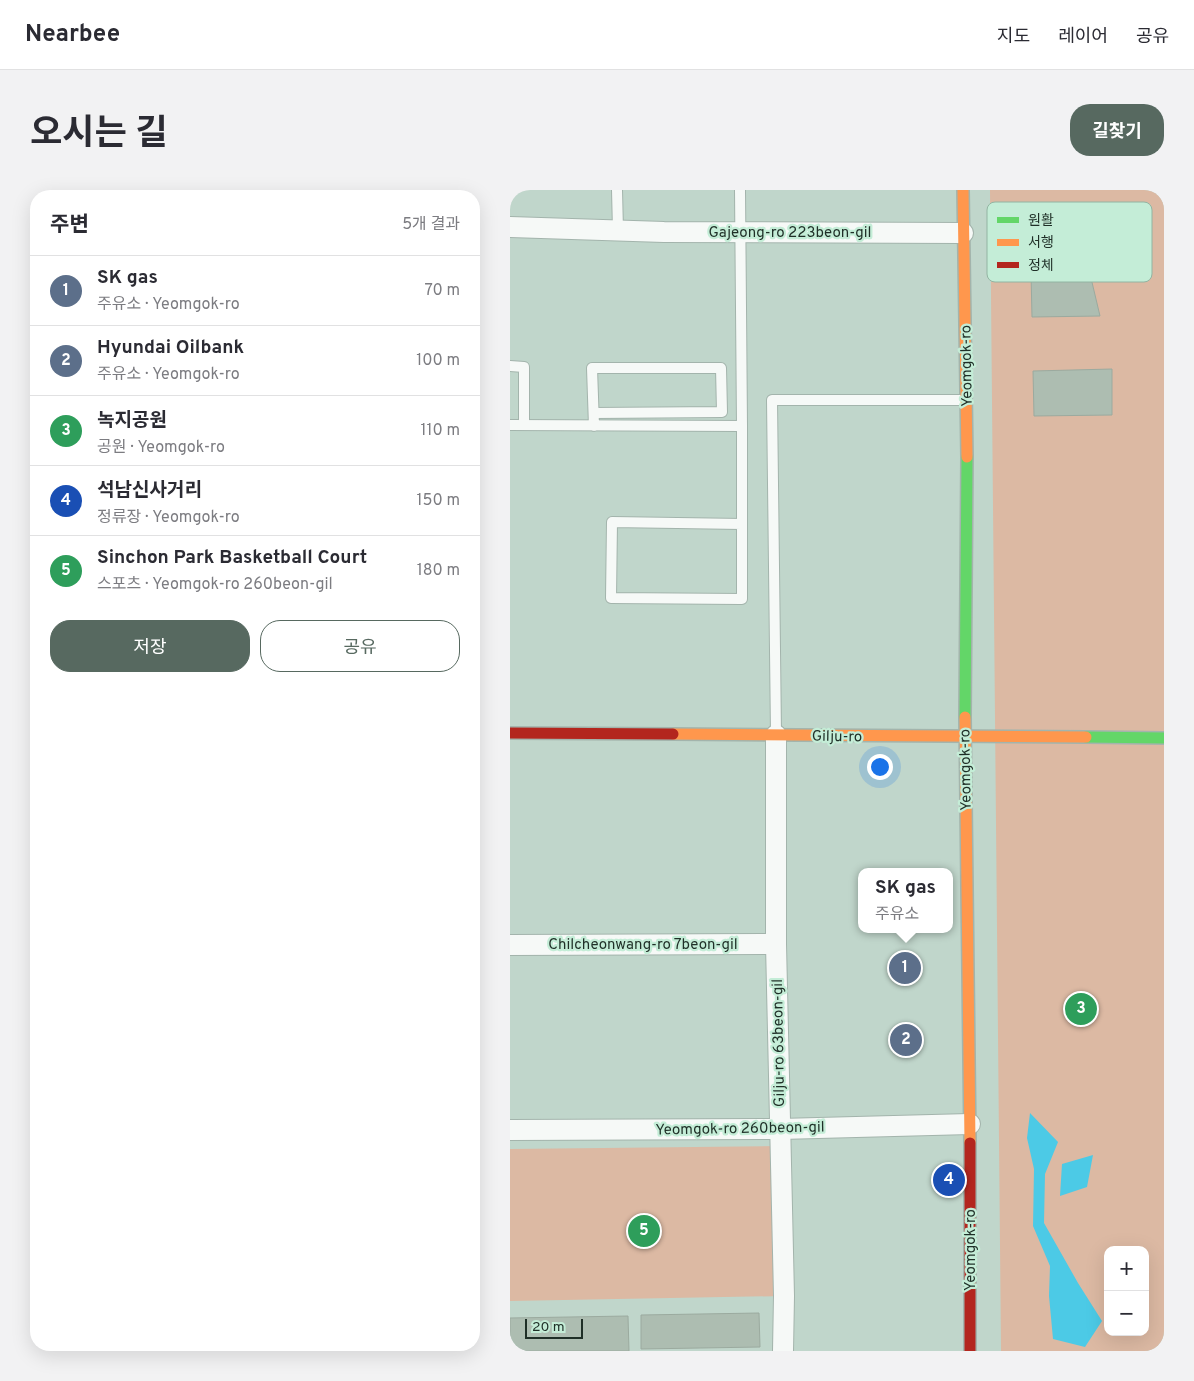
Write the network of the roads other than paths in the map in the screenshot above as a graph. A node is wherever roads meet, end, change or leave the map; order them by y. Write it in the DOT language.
graph roads {
  1 [pos="617,190"];
  2 [pos="740,190"];
  3 [pos="963,190"];
  4 [pos="510,227"];
  5 [pos="618,230"];
  6 [pos="741,232"];
  7 [pos="963,233"];
  8 [pos="510,366"];
  9 [pos="967,400"];
  10 [pos="594,412"];
  11 [pos="510,425"];
  12 [pos="524,425"];
  13 [pos="594,426"];
  14 [pos="742,426"];
  15 [pos="510,733"];
  16 [pos="776,736"];
  17 [pos="965,737"];
  18 [pos="1164,738"];
  19 [pos="776,944"];
  20 [pos="510,945"];
  21 [pos="970,1124"];
  22 [pos="780,1129"];
  23 [pos="510,1130"];
  24 [pos="783,1351"];
  25 [pos="970,1351"];
  1 -- 5 [label="lane"];
  2 -- 6 [label="lane"];
  3 -- 7 [label="street, Yeomgok-ro"];
  4 -- 5 [label="street, Gajeong-ro 223beon-gil"];
  5 -- 6 [label="street, Gajeong-ro 223beon-gil"];
  6 -- 7 [label="street, Gajeong-ro 223beon-gil"];
  6 -- 14 [label="lane"];
  7 -- 9 [label="street, Yeomgok-ro"];
  8 -- 12 [label="lane"];
  9 -- 16 [label="lane"];
  9 -- 17 [label="street, Yeomgok-ro"];
  10 -- 10 [label="lane"];
  10 -- 13 [label="lane"];
  11 -- 12 [label="lane"];
  12 -- 13 [label="lane"];
  13 -- 14 [label="lane"];
  14 -- 14 [label="lane"];
  15 -- 16 [label="street, Gilju-ro"];
  16 -- 17 [label="street, Gilju-ro"];
  16 -- 19 [label="street, Gilju-ro 63beon-gil"];
  17 -- 18 [label="street, Gilju-ro"];
  17 -- 21 [label="street, Yeomgok-ro"];
  19 -- 20 [label="street, Chilcheonwang-ro 7beon-gil"];
  19 -- 22 [label="street, Gilju-ro 63beon-gil"];
  21 -- 22 [label="street, Yeomgok-ro 260beon-gil"];
  21 -- 25 [label="street, Yeomgok-ro"];
  22 -- 23 [label="street, Yeomgok-ro 260beon-gil"];
  22 -- 24 [label="street, Gilju-ro 63beon-gil"];
}
